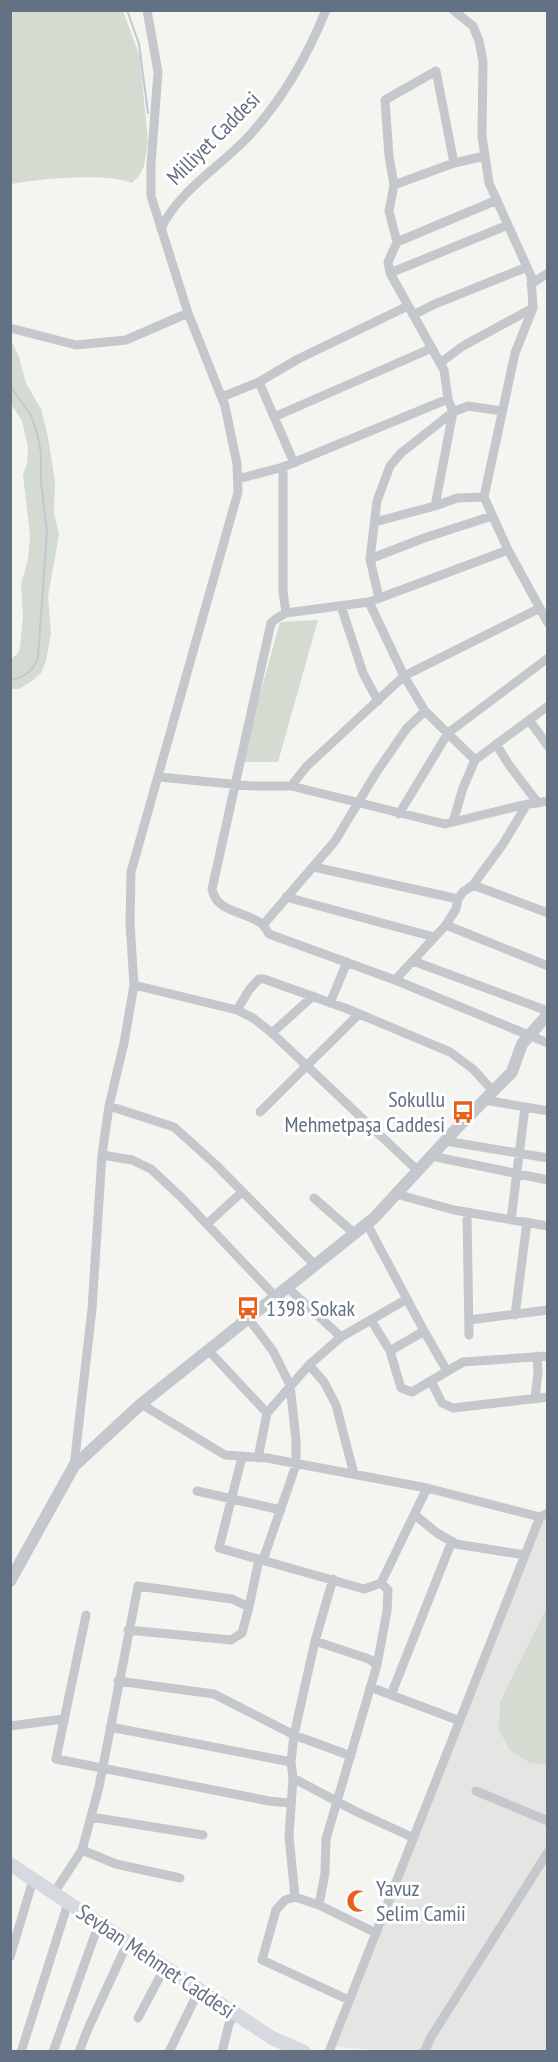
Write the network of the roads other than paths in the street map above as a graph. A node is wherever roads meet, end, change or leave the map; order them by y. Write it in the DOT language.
graph roads {
  1 [pos="147,10"];
  2 [pos="326,10"];
  3 [pos="453,10"];
  4 [pos="485,156"];
  5 [pos="454,163"];
  6 [pos="394,185"];
  7 [pos="496,200"];
  8 [pos="508,225"];
  9 [pos="161,229"];
  10 [pos="397,242"];
  11 [pos="527,267"];
  12 [pos="390,273"];
  13 [pos="548,273"];
  14 [pos="531,284"];
  15 [pos="532,308"];
  16 [pos="411,310"];
  17 [pos="188,313"];
  18 [pos="10,328"];
  19 [pos="432,348"];
  20 [pos="440,363"];
  21 [pos="259,382"];
  22 [pos="222,397"];
  23 [pos="448,399"];
  24 [pos="502,411"];
  25 [pos="453,412"];
  26 [pos="274,417"];
  27 [pos="294,463"];
  28 [pos="283,467"];
  29 [pos="238,479"];
  30 [pos="484,497"];
  31 [pos="435,506"];
  32 [pos="492,516"];
  33 [pos="375,522"];
  34 [pos="508,550"];
  35 [pos="370,559"];
  36 [pos="379,598"];
  37 [pos="369,602"];
  38 [pos="341,606"];
  39 [pos="540,608"];
  40 [pos="286,613"];
  41 [pos="548,623"];
  42 [pos="548,658"];
  43 [pos="404,676"];
  44 [pos="378,701"];
  45 [pos="548,706"];
  46 [pos="424,711"];
  47 [pos="529,720"];
  48 [pos="448,733"];
  49 [pos="496,744"];
  50 [pos="548,746"];
  51 [pos="475,760"];
  52 [pos="159,777"];
  53 [pos="234,784"];
  54 [pos="291,786"];
  55 [pos="543,802"];
  56 [pos="358,804"];
  57 [pos="527,804"];
  58 [pos="399,814"];
  59 [pos="453,822"];
  60 [pos="314,867"];
  61 [pos="472,885"];
  62 [pos="286,897"];
  63 [pos="458,900"];
  64 [pos="548,913"];
  65 [pos="263,925"];
  66 [pos="446,925"];
  67 [pos="434,937"];
  68 [pos="414,961"];
  69 [pos="347,962"];
  70 [pos="548,966"];
  71 [pos="394,980"];
  72 [pos="134,985"];
  73 [pos="313,996"];
  74 [pos="330,1003"];
  75 [pos="237,1010"];
  76 [pos="548,1012"];
  77 [pos="359,1014"];
  78 [pos="272,1034"];
  79 [pos="530,1035"];
  80 [pos="548,1043"];
  81 [pos="306,1067"];
  82 [pos="489,1095"];
  83 [pos="109,1107"];
  84 [pos="525,1107"];
  85 [pos="548,1111"];
  86 [pos="260,1112"];
  87 [pos="445,1141"];
  88 [pos="520,1154"];
  89 [pos="102,1155"];
  90 [pos="431,1156"];
  91 [pos="548,1158"];
  92 [pos="418,1171"];
  93 [pos="518,1175"];
  94 [pos="548,1180"];
  95 [pos="242,1192"];
  96 [pos="396,1194"];
  97 [pos="314,1198"];
  98 [pos="467,1212"];
  99 [pos="511,1220"];
  100 [pos="527,1222"];
  101 [pos="207,1224"];
  102 [pos="367,1224"];
  103 [pos="548,1226"];
  104 [pos="355,1234"];
  105 [pos="315,1265"];
  106 [pos="287,1287"];
  107 [pos="275,1296"];
  108 [pos="407,1299"];
  109 [pos="548,1310"];
  110 [pos="516,1316"];
  111 [pos="248,1318"];
  112 [pos="371,1320"];
  113 [pos="469,1320"];
  114 [pos="424,1331"];
  115 [pos="469,1335"];
  116 [pos="342,1337"];
  117 [pos="208,1350"];
  118 [pos="390,1352"];
  119 [pos="537,1356"];
  120 [pos="548,1356"];
  121 [pos="309,1365"];
  122 [pos="447,1371"];
  123 [pos="431,1381"];
  124 [pos="290,1385"];
  125 [pos="548,1397"];
  126 [pos="535,1399"];
  127 [pos="141,1404"];
  128 [pos="267,1413"];
  129 [pos="242,1456"];
  130 [pos="258,1458"];
  131 [pos="296,1465"];
  132 [pos="74,1466"];
  133 [pos="354,1474"];
  134 [pos="427,1488"];
  135 [pos="197,1491"];
  136 [pos="232,1498"];
  137 [pos="281,1510"];
  138 [pos="415,1515"];
  139 [pos="544,1515"];
  140 [pos="452,1541"];
  141 [pos="525,1555"];
  142 [pos="261,1560"];
  143 [pos="333,1579"];
  144 [pos="10,1581"];
  145 [pos="381,1583"];
  146 [pos="249,1607"];
  147 [pos="86,1615"];
  148 [pos="128,1630"];
  149 [pos="315,1641"];
  150 [pos="377,1665"];
  151 [pos="118,1681"];
  152 [pos="370,1687"];
  153 [pos="391,1695"];
  154 [pos="64,1719"];
  155 [pos="460,1721"];
  156 [pos="10,1726"];
  157 [pos="110,1727"];
  158 [pos="294,1735"];
  159 [pos="351,1756"];
  160 [pos="291,1762"];
  161 [pos="102,1768"];
  162 [pos="293,1778"];
  163 [pos="476,1791"];
  164 [pos="338,1801"];
  165 [pos="290,1803"];
  166 [pos="91,1817"];
  167 [pos="548,1821"];
  168 [pos="203,1834"];
  169 [pos="414,1838"];
  170 [pos="82,1850"];
  171 [pos="548,1852"];
  172 [pos="10,1864"];
  173 [pos="180,1878"];
  174 [pos="33,1880"];
  175 [pos="54,1893"];
  176 [pos="295,1897"];
  177 [pos="69,1903"];
  178 [pos="319,1905"];
  179 [pos="99,1923"];
  180 [pos="376,1933"];
  181 [pos="128,1942"];
  182 [pos="10,1957"];
  183 [pos="165,1967"];
  184 [pos="199,1990"];
  185 [pos="350,2000"];
  186 [pos="235,2013"];
  187 [pos="138,2018"];
  188 [pos="21,2052"];
  189 [pos="54,2052"];
  190 [pos="79,2052"];
  191 [pos="169,2052"];
  192 [pos="222,2052"];
  193 [pos="304,2052"];
  194 [pos="329,2052"];
  195 [pos="424,2052"];
  1 -- 9 [label="street"];
  2 -- 9 [label="street, Milliyet Caddesi"];
  3 -- 4 [label="street"];
  4 -- 5 [label="street"];
  4 -- 7 [label="street"];
  5 -- 6 [label="street"];
  5 -- 6 [label="street"];
  6 -- 10 [label="street"];
  7 -- 8 [label="street"];
  7 -- 10 [label="street"];
  8 -- 11 [label="street"];
  8 -- 12 [label="street"];
  9 -- 17 [label="street"];
  10 -- 12 [label="street"];
  11 -- 14 [label="street"];
  11 -- 16 [label="street"];
  12 -- 16 [label="street"];
  13 -- 14 [label="street"];
  14 -- 15 [label="street"];
  15 -- 20 [label="street"];
  15 -- 24 [label="street"];
  16 -- 19 [label="street"];
  16 -- 21 [label="street"];
  17 -- 18 [label="street"];
  17 -- 22 [label="street"];
  19 -- 20 [label="street"];
  19 -- 26 [label="street"];
  20 -- 23 [label="street"];
  21 -- 22 [label="street"];
  21 -- 26 [label="street"];
  22 -- 29 [label="street"];
  23 -- 25 [label="street"];
  23 -- 27 [label="street"];
  24 -- 25 [label="street"];
  24 -- 30 [label="street"];
  25 -- 31 [label="street"];
  25 -- 33 [label="street"];
  26 -- 27 [label="street"];
  27 -- 28 [label="street"];
  28 -- 29 [label="street"];
  28 -- 40 [label="street"];
  29 -- 52 [label="street"];
  30 -- 31 [label="street"];
  30 -- 32 [label="street"];
  31 -- 33 [label="street"];
  32 -- 34 [label="street"];
  32 -- 35 [label="street"];
  33 -- 35 [label="street"];
  34 -- 36 [label="street"];
  34 -- 39 [label="street"];
  35 -- 36 [label="street"];
  36 -- 37 [label="street"];
  37 -- 38 [label="street"];
  37 -- 43 [label="street"];
  38 -- 40 [label="street"];
  38 -- 44 [label="street"];
  39 -- 41 [label="street"];
  39 -- 43 [label="street"];
  40 -- 53 [label="street"];
  42 -- 48 [label="street"];
  43 -- 44 [label="street"];
  43 -- 46 [label="street"];
  44 -- 54 [label="street"];
  45 -- 47 [label="street"];
  46 -- 48 [label="street"];
  46 -- 56 [label="street"];
  47 -- 49 [label="street"];
  47 -- 50 [label="street"];
  48 -- 51 [label="street"];
  48 -- 58 [label="street"];
  49 -- 51 [label="street"];
  49 -- 55 [label="street"];
  51 -- 59 [label="street"];
  52 -- 53 [label="street"];
  52 -- 72 [label="street"];
  53 -- 54 [label="street"];
  53 -- 65 [label="street"];
  54 -- 56 [label="street"];
  55 -- 57 [label="street"];
  56 -- 58 [label="street"];
  56 -- 60 [label="street"];
  57 -- 59 [label="street"];
  57 -- 61 [label="street"];
  58 -- 59 [label="street"];
  60 -- 62 [label="street"];
  60 -- 63 [label="street"];
  61 -- 63 [label="street"];
  61 -- 64 [label="street"];
  62 -- 65 [label="street"];
  62 -- 67 [label="street"];
  63 -- 66 [label="street"];
  65 -- 69 [label="street"];
  66 -- 67 [label="street"];
  66 -- 70 [label="street"];
  67 -- 68 [label="street"];
  68 -- 71 [label="street"];
  68 -- 76 [label="street"];
  69 -- 71 [label="street"];
  69 -- 74 [label="street"];
  71 -- 79 [label="street"];
  72 -- 75 [label="street"];
  72 -- 83 [label="street"];
  73 -- 74 [label="street"];
  73 -- 75 [label="street"];
  73 -- 78 [label="street"];
  74 -- 77 [label="street"];
  75 -- 78 [label="street"];
  76 -- 79 [label="street"];
  77 -- 81 [label="street"];
  77 -- 82 [label="street"];
  78 -- 81 [label="street"];
  79 -- 80 [label="street"];
  79 -- 82 [label="street"];
  81 -- 86 [label="street"];
  81 -- 92 [label="street"];
  82 -- 84 [label="street"];
  82 -- 87 [label="street"];
  83 -- 89 [label="street"];
  83 -- 95 [label="street"];
  84 -- 85 [label="street"];
  84 -- 88 [label="street"];
  87 -- 88 [label="street"];
  87 -- 90 [label="street"];
  88 -- 91 [label="street"];
  88 -- 93 [label="street"];
  89 -- 101 [label="street"];
  89 -- 132 [label="street"];
  90 -- 92 [label="street"];
  90 -- 93 [label="street"];
  92 -- 96 [label="street"];
  93 -- 94 [label="street"];
  93 -- 99 [label="street"];
  95 -- 101 [label="street"];
  95 -- 105 [label="street"];
  96 -- 98 [label="street"];
  96 -- 102 [label="street"];
  97 -- 104 [label="street"];
  98 -- 99 [label="street"];
  98 -- 113 [label="street"];
  99 -- 100 [label="street"];
  100 -- 103 [label="street"];
  100 -- 110 [label="street"];
  101 -- 107 [label="street"];
  102 -- 104 [label="street"];
  102 -- 108 [label="street"];
  104 -- 105 [label="street"];
  105 -- 106 [label="street"];
  106 -- 107 [label="street"];
  106 -- 116 [label="street"];
  107 -- 111 [label="street"];
  108 -- 112 [label="street"];
  108 -- 114 [label="street"];
  109 -- 110 [label="street"];
  110 -- 113 [label="street"];
  111 -- 117 [label="street"];
  111 -- 124 [label="street"];
  112 -- 116 [label="street"];
  112 -- 118 [label="street"];
  113 -- 115 [label="street"];
  114 -- 118 [label="street"];
  114 -- 122 [label="street"];
  116 -- 121 [label="street"];
  117 -- 127 [label="street"];
  117 -- 128 [label="street"];
  118 -- 123 [label="street"];
  119 -- 120 [label="street"];
  119 -- 122 [label="street"];
  119 -- 126 [label="street"];
  121 -- 124 [label="street"];
  121 -- 133 [label="street"];
  122 -- 123 [label="street"];
  123 -- 126 [label="street"];
  124 -- 128 [label="street"];
  124 -- 131 [label="street"];
  125 -- 126 [label="street"];
  127 -- 129 [label="street"];
  127 -- 132 [label="street"];
  128 -- 130 [label="street"];
  129 -- 130 [label="street"];
  129 -- 136 [label="street"];
  130 -- 131 [label="street"];
  131 -- 133 [label="street"];
  131 -- 137 [label="street"];
  132 -- 144 [label="street"];
  133 -- 134 [label="street"];
  134 -- 138 [label="street"];
  134 -- 139 [label="street"];
  135 -- 136 [label="street"];
  136 -- 137 [label="street"];
  136 -- 142 [label="street"];
  137 -- 142 [label="street"];
  138 -- 140 [label="street"];
  138 -- 145 [label="street"];
  139 -- 141 [label="street"];
  140 -- 141 [label="street"];
  140 -- 153 [label="street"];
  141 -- 155 [label="street"];
  142 -- 143 [label="street"];
  142 -- 146 [label="street"];
  143 -- 145 [label="street"];
  143 -- 149 [label="street"];
  145 -- 150 [label="street"];
  146 -- 148 [label="street"];
  146 -- 148 [label="street"];
  147 -- 154 [label="street"];
  148 -- 151 [label="street"];
  149 -- 150 [label="street"];
  149 -- 158 [label="street"];
  150 -- 152 [label="street"];
  151 -- 157 [label="street"];
  151 -- 158 [label="street"];
  152 -- 153 [label="street"];
  152 -- 159 [label="street"];
  153 -- 155 [label="street"];
  154 -- 156 [label="street"];
  154 -- 161 [label="street"];
  155 -- 169 [label="street"];
  157 -- 160 [label="street"];
  157 -- 161 [label="street"];
  158 -- 159 [label="street"];
  158 -- 160 [label="street"];
  159 -- 164 [label="street"];
  160 -- 162 [label="street"];
  161 -- 165 [label="street"];
  161 -- 166 [label="street"];
  162 -- 164 [label="street"];
  162 -- 165 [label="street"];
  163 -- 167 [label="street"];
  164 -- 169 [label="street"];
  164 -- 178 [label="street"];
  165 -- 176 [label="street"];
  166 -- 168 [label="street"];
  166 -- 170 [label="street"];
  169 -- 180 [label="street"];
  170 -- 173 [label="street"];
  170 -- 175 [label="street"];
  171 -- 195 [label="street"];
  172 -- 174 [label="main road, Sevban Mehmet Caddesi"];
  174 -- 175 [label="main road, Sevban Mehmet Caddesi"];
  174 -- 182 [label="street"];
  175 -- 177 [label="main road, Sevban Mehmet Caddesi"];
  176 -- 178 [label="street"];
  176 -- 185 [label="street"];
  177 -- 179 [label="main road, Sevban Mehmet Caddesi"];
  177 -- 188 [label="street"];
  178 -- 180 [label="street"];
  179 -- 181 [label="main road, Sevban Mehmet Caddesi"];
  179 -- 189 [label="street"];
  180 -- 185 [label="street"];
  181 -- 183 [label="main road, Sevban Mehmet Caddesi"];
  181 -- 190 [label="street"];
  183 -- 184 [label="main road, Sevban Mehmet Caddesi"];
  183 -- 187 [label="street"];
  184 -- 186 [label="main road, Sevban Mehmet Caddesi"];
  184 -- 191 [label="street"];
  185 -- 194 [label="street"];
  186 -- 192 [label="street"];
  186 -- 193 [label="main road, Sevban Mehmet Caddesi"];
}
